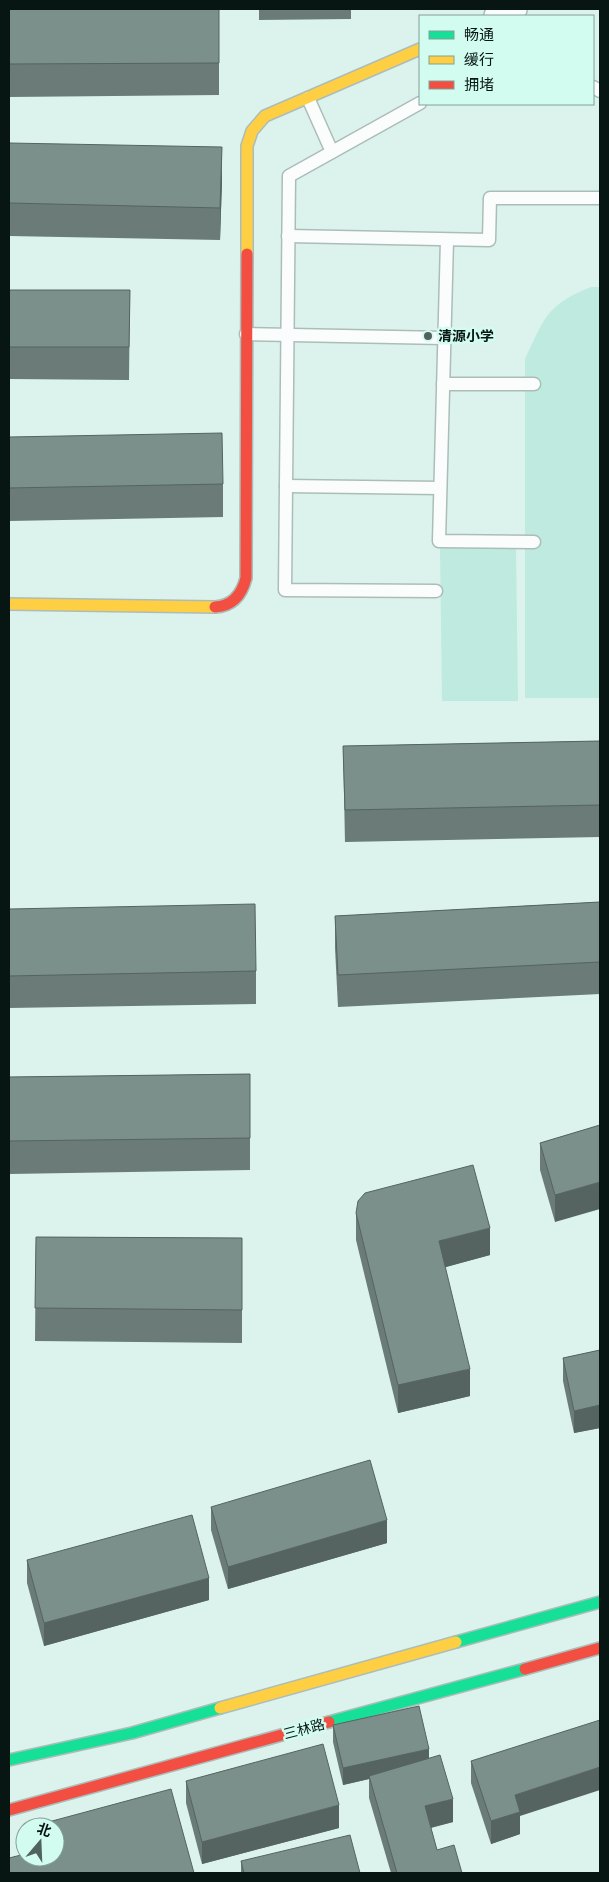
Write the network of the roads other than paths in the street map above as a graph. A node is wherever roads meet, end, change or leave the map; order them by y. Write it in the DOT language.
graph roads {
  1 [pos="514,9"];
  2 [pos="499,15"];
  3 [pos="419,49"];
  4 [pos="308,98"];
  5 [pos="419,104"];
  6 [pos="332,152"];
  7 [pos="600,198"];
  8 [pos="288,236"];
  9 [pos="448,240"];
  10 [pos="246,334"];
  11 [pos="288,335"];
  12 [pos="444,338"];
  13 [pos="443,384"];
  14 [pos="534,384"];
  15 [pos="286,486"];
  16 [pos="440,488"];
  17 [pos="534,542"];
  18 [pos="436,591"];
  19 [pos="9,604"];
  20 [pos="600,1602"];
  21 [pos="600,1648"];
  22 [pos="9,1760"];
  23 [pos="9,1810"];
  1 -- 2 [label="street"];
  3 -- 4 [label="main road"];
  4 -- 6 [label="lane"];
  4 -- 10 [label="main road"];
  5 -- 6 [label="lane"];
  6 -- 8 [label="lane"];
  7 -- 9 [label="lane"];
  8 -- 9 [label="lane"];
  8 -- 11 [label="lane"];
  9 -- 12 [label="lane"];
  10 -- 11 [label="lane"];
  10 -- 19 [label="main road"];
  11 -- 12 [label="lane"];
  11 -- 15 [label="lane"];
  12 -- 13 [label="lane"];
  13 -- 14 [label="lane"];
  13 -- 16 [label="lane"];
  15 -- 16 [label="lane"];
  15 -- 18 [label="lane"];
  16 -- 17 [label="lane"];
  20 -- 22 [label="main road"];
  21 -- 23 [label="main road, 三林路"];
}
